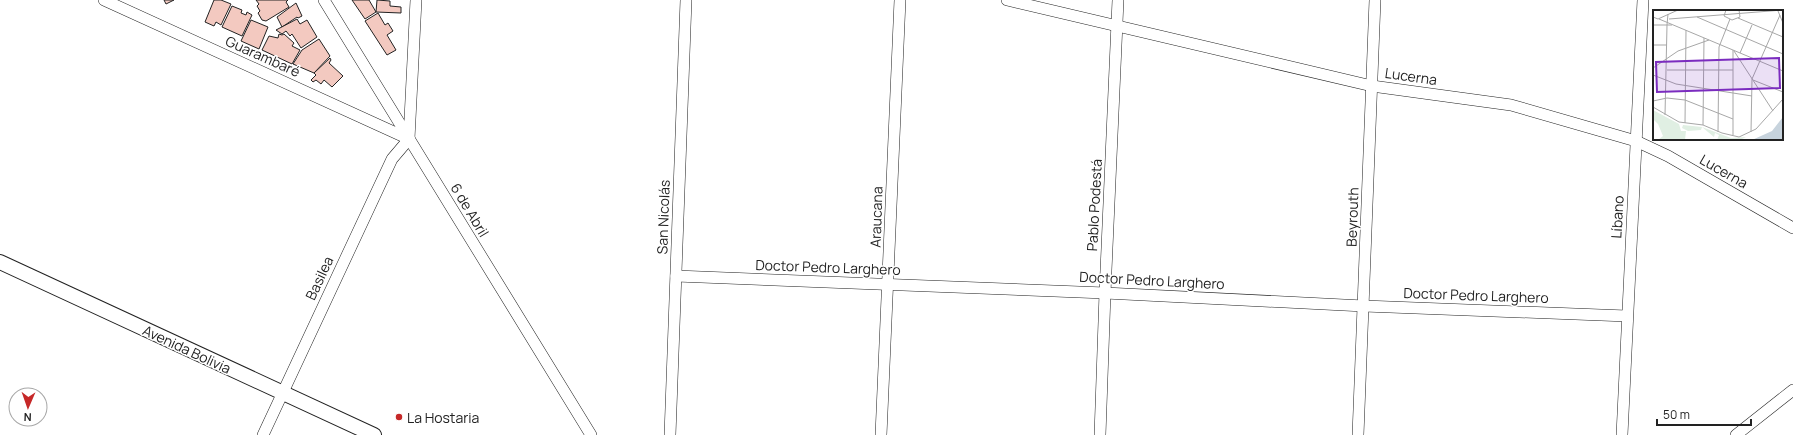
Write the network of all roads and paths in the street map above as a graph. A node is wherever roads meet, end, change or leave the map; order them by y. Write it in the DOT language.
graph roads {
  1 [pos="104,0"];
  2 [pos="324,0"];
  3 [pos="416,0"];
  4 [pos="686,0"];
  5 [pos="900,0"];
  6 [pos="1007,0"];
  7 [pos="1118,0"];
  8 [pos="1375,0"];
  9 [pos="1643,0"];
  10 [pos="1117,26"];
  11 [pos="1372,86"];
  12 [pos="409,138"];
  13 [pos="1636,141"];
  14 [pos="1793,228"];
  15 [pos="0,262"];
  16 [pos="676,276"];
  17 [pos="888,284"];
  18 [pos="1104,293"];
  19 [pos="1364,306"];
  20 [pos="1627,316"];
  21 [pos="1793,390"];
  22 [pos="282,393"];
  23 [pos="263,435"];
  24 [pos="374,435"];
  25 [pos="591,435"];
  26 [pos="670,435"];
  27 [pos="881,435"];
  28 [pos="1100,435"];
  29 [pos="1358,435"];
  30 [pos="1622,435"];
  31 [pos="1736,435"];
  1 -- 12 [label="street, Guarambaré"];
  2 -- 12 [label="street, 6 de Abril"];
  3 -- 12 [label="street"];
  4 -- 16 [label="street, San Nicolás"];
  5 -- 17 [label="street, Araucana"];
  6 -- 10 [label="street, Lucerna"];
  7 -- 10 [label="street, Pablo Podestá"];
  8 -- 11 [label="street, Beyrouth"];
  9 -- 13 [label="street, Líbano"];
  10 -- 11 [label="street, Lucerna"];
  10 -- 18 [label="street, Pablo Podestá"];
  11 -- 13 [label="street, Lucerna"];
  11 -- 19 [label="street, Beyrouth"];
  12 -- 22 [label="street, Basilea"];
  12 -- 25 [label="street, 6 de Abril"];
  13 -- 14 [label="street, Lucerna"];
  13 -- 20 [label="street, Líbano"];
  15 -- 22 [label="street, Avenida Bolivia"];
  16 -- 17 [label="street, Doctor Pedro Larghero"];
  16 -- 26 [label="street, San Nicolás"];
  17 -- 18 [label="street, Doctor Pedro Larghero"];
  17 -- 27 [label="street, Araucana"];
  18 -- 19 [label="street, Doctor Pedro Larghero"];
  18 -- 28 [label="street, Pablo Podestá"];
  19 -- 20 [label="street, Doctor Pedro Larghero"];
  19 -- 29 [label="street, Beyrouth"];
  20 -- 30 [label="street, Líbano"];
  21 -- 31 [label="street"];
  22 -- 23 [label="street, Basilea"];
  22 -- 24 [label="street, Avenida Bolivia"];
}
